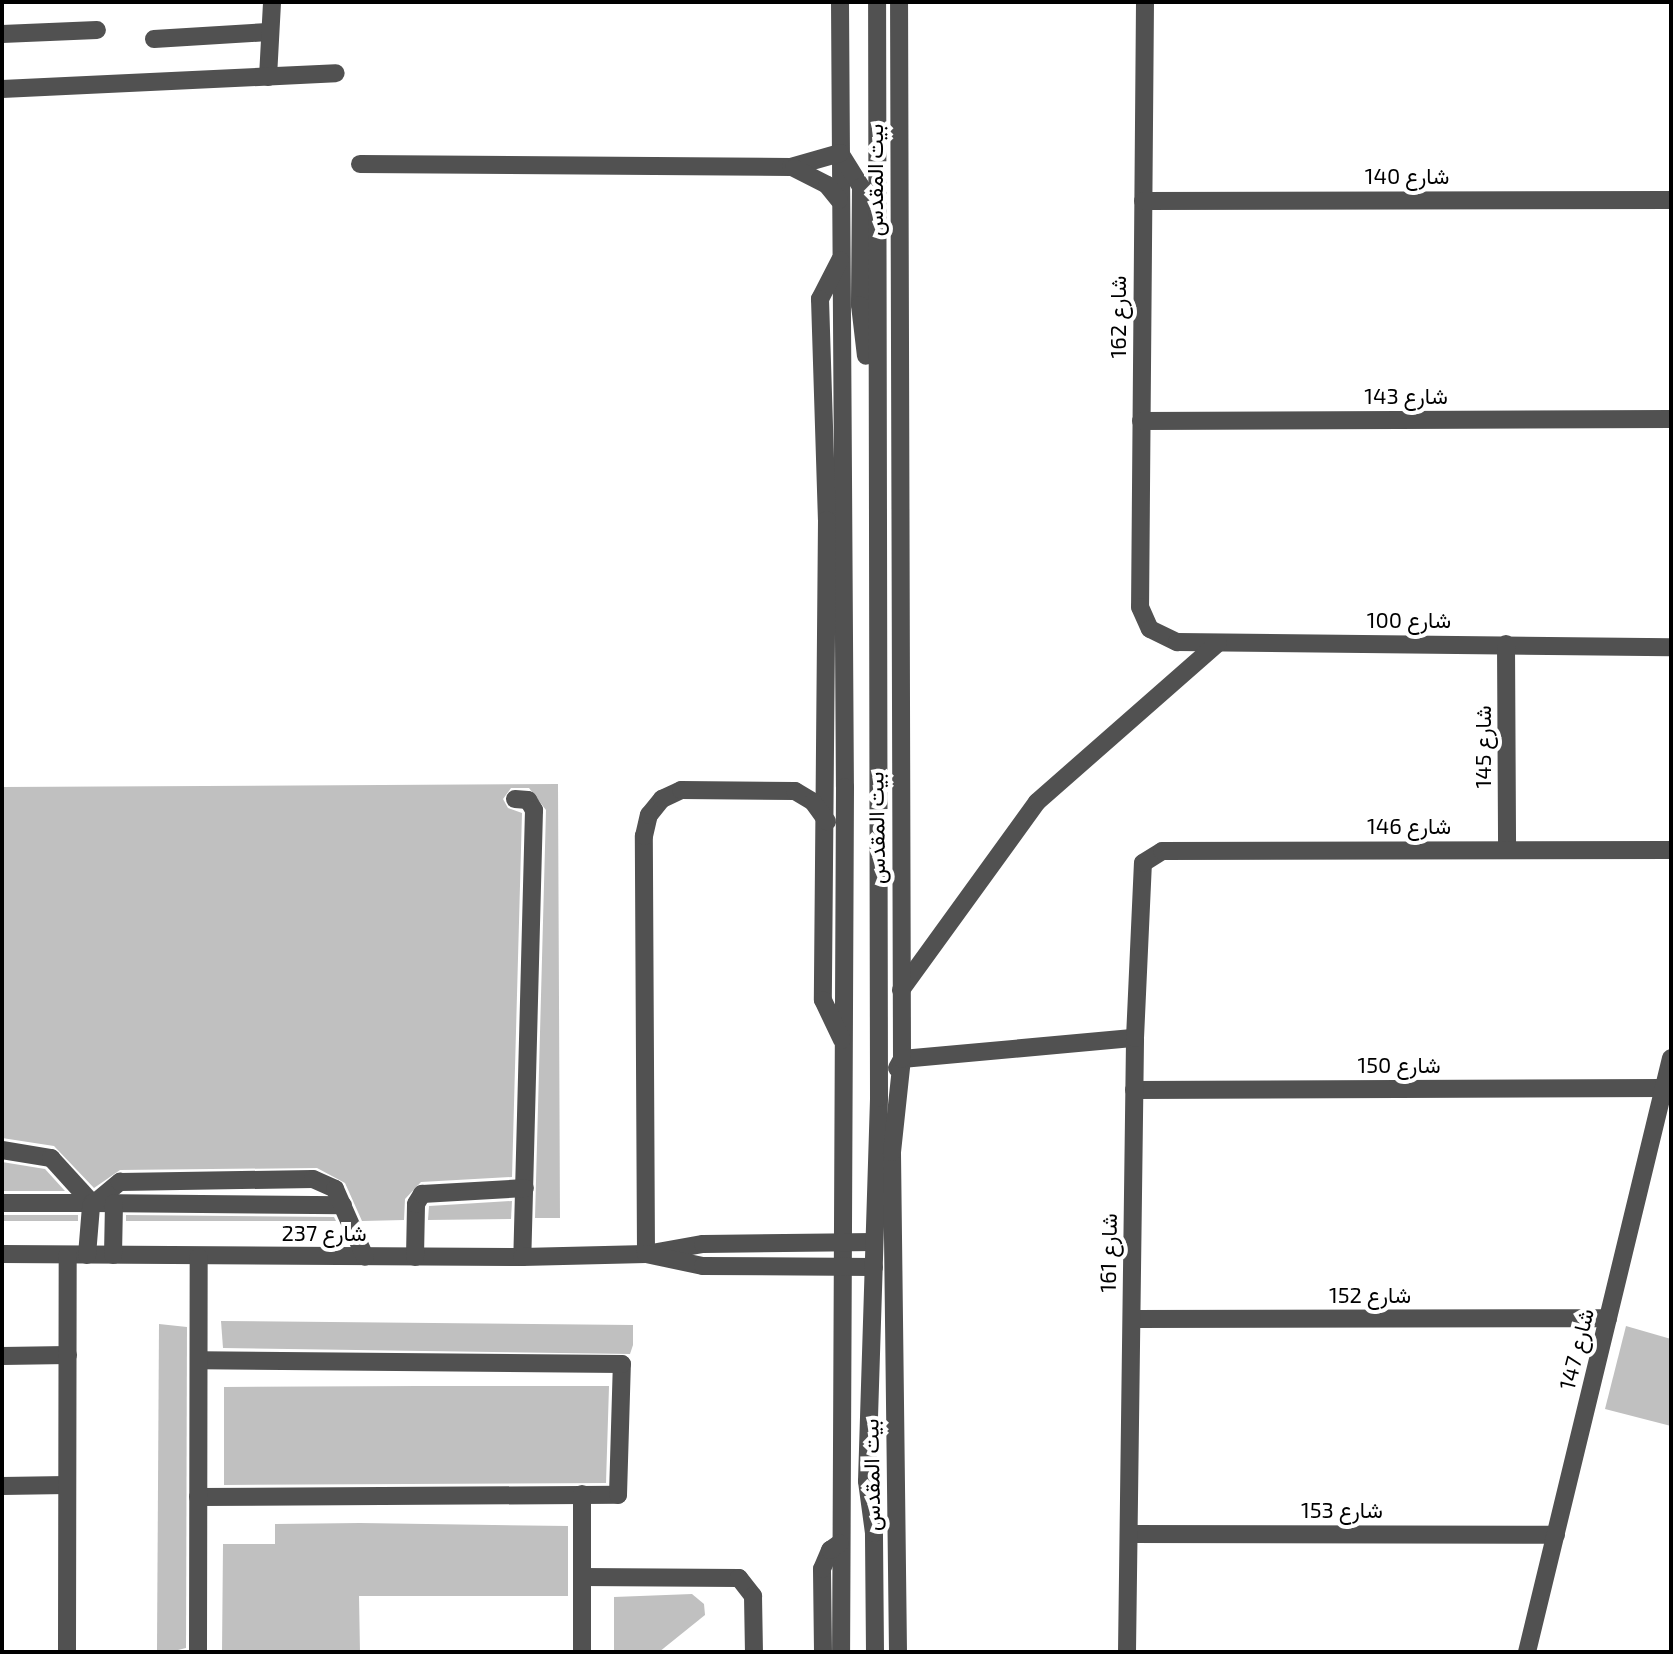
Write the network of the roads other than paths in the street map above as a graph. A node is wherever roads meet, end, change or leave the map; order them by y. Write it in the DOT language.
graph roads {
  1 [pos="272,2"];
  2 [pos="840,2"];
  3 [pos="877,2"];
  4 [pos="899,2"];
  5 [pos="1145,2"];
  6 [pos="97,30"];
  7 [pos="268,32"];
  8 [pos="2,34"];
  9 [pos="154,39"];
  10 [pos="336,73"];
  11 [pos="268,77"];
  12 [pos="2,89"];
  13 [pos="840,153"];
  14 [pos="360,164"];
  15 [pos="791,167"];
  16 [pos="839,200"];
  17 [pos="1671,200"];
  18 [pos="1143,201"];
  19 [pos="840,260"];
  20 [pos="875,394"];
  21 [pos="1671,419"];
  22 [pos="1141,421"];
  23 [pos="1150,629"];
  24 [pos="1218,643"];
  25 [pos="1506,644"];
  26 [pos="1671,647"];
  27 [pos="827,765"];
  28 [pos="795,791"];
  29 [pos="515,799"];
  30 [pos="827,821"];
  31 [pos="1507,849"];
  32 [pos="1671,850"];
  33 [pos="1148,856"];
  34 [pos="901,990"];
  35 [pos="1135,1038"];
  36 [pos="842,1040"];
  37 [pos="1671,1058"];
  38 [pos="902,1059"];
  39 [pos="1664,1088"];
  40 [pos="1134,1090"];
  41 [pos="879,1098"];
  42 [pos="2,1150"];
  43 [pos="525,1188"];
  44 [pos="2,1203"];
  45 [pos="92,1203"];
  46 [pos="114,1203"];
  47 [pos="343,1205"];
  48 [pos="874,1242"];
  49 [pos="843,1243"];
  50 [pos="2,1254"];
  51 [pos="646,1254"];
  52 [pos="91,1255"];
  53 [pos="199,1257"];
  54 [pos="365,1257"];
  55 [pos="415,1257"];
  56 [pos="522,1257"];
  57 [pos="842,1267"];
  58 [pos="874,1267"];
  59 [pos="1608,1318"];
  60 [pos="1132,1319"];
  61 [pos="68,1355"];
  62 [pos="2,1356"];
  63 [pos="201,1360"];
  64 [pos="67,1485"];
  65 [pos="2,1486"];
  66 [pos="582,1494"];
  67 [pos="198,1497"];
  68 [pos="1129,1534"];
  69 [pos="1556,1535"];
  70 [pos="840,1543"];
  71 [pos="875,1572"];
  72 [pos="582,1577"];
  73 [pos="900,1603"];
  74 [pos="67,1652"];
  75 [pos="198,1652"];
  76 [pos="582,1652"];
  77 [pos="754,1652"];
  78 [pos="823,1652"];
  79 [pos="841,1652"];
  80 [pos="875,1652"];
  81 [pos="898,1652"];
  82 [pos="1127,1652"];
  83 [pos="1527,1652"];
  1 -- 7 [label="street"];
  2 -- 13 [label="street, بيت المقدس"];
  3 -- 20 [label="street, بيت المقدس"];
  4 -- 34 [label="street, بيت المقدس"];
  5 -- 18 [label="street, شارع 162"];
  6 -- 8 [label="street"];
  7 -- 9 [label="street"];
  7 -- 11 [label="street"];
  10 -- 11 [label="street"];
  11 -- 12 [label="street"];
  13 -- 15 [label="street"];
  13 -- 16 [label="street, بيت المقدس"];
  13 -- 20 [label="street"];
  14 -- 15 [label="street"];
  15 -- 16 [label="street"];
  16 -- 19 [label="street, بيت المقدس"];
  17 -- 18 [label="street, شارع 140"];
  18 -- 22 [label="street, شارع 162"];
  19 -- 27 [label="street, بيت المقدس"];
  19 -- 36 [label="street, بيت المقدس"];
  20 -- 41 [label="street, بيت المقدس"];
  21 -- 22 [label="street, شارع 143"];
  22 -- 23 [label="street, شارع 162"];
  23 -- 24 [label="street, شارع 100"];
  24 -- 25 [label="street, شارع 100"];
  24 -- 34 [label="street"];
  25 -- 26 [label="street, شارع 100"];
  25 -- 31 [label="street, شارع 145"];
  27 -- 28 [label="street"];
  27 -- 30 [label="street, بيت المقدس"];
  28 -- 30 [label="street"];
  28 -- 51 [label="street"];
  29 -- 43 [label="street"];
  30 -- 36 [label="street, بيت المقدس"];
  31 -- 32 [label="street, شارع 146"];
  31 -- 33 [label="street, شارع 146"];
  33 -- 35 [label="street, شارع 161"];
  34 -- 38 [label="street, بيت المقدس"];
  35 -- 38 [label="street"];
  35 -- 40 [label="street, شارع 161"];
  36 -- 49 [label="street, بيت المقدس"];
  37 -- 39 [label="street, شارع 147"];
  38 -- 41 [label="street"];
  38 -- 73 [label="street, بيت المقدس"];
  39 -- 40 [label="street, شارع 150"];
  39 -- 59 [label="street, شارع 147"];
  40 -- 60 [label="street, شارع 161"];
  41 -- 48 [label="street, بيت المقدس"];
  42 -- 45 [label="street"];
  43 -- 55 [label="street"];
  43 -- 56 [label="street"];
  44 -- 45 [label="street"];
  45 -- 46 [label="street"];
  45 -- 47 [label="street"];
  45 -- 52 [label="street"];
  46 -- 47 [label="street"];
  46 -- 52 [label="street"];
  47 -- 54 [label="street"];
  48 -- 49 [label="street, شارع 237"];
  48 -- 58 [label="street, بيت المقدس"];
  49 -- 51 [label="street, شارع 237"];
  49 -- 57 [label="street, بيت المقدس"];
  50 -- 52 [label="street, شارع 237"];
  51 -- 56 [label="street, شارع 237"];
  51 -- 57 [label="street, شارع 237"];
  52 -- 53 [label="street, شارع 237"];
  52 -- 61 [label="street"];
  53 -- 54 [label="street, شارع 237"];
  53 -- 63 [label="street"];
  54 -- 55 [label="street, شارع 237"];
  55 -- 56 [label="street, شارع 237"];
  57 -- 58 [label="street, شارع 237"];
  57 -- 70 [label="street, بيت المقدس"];
  58 -- 71 [label="street, بيت المقدس"];
  59 -- 60 [label="street, شارع 152"];
  59 -- 69 [label="street, شارع 147"];
  60 -- 68 [label="street, شارع 161"];
  61 -- 62 [label="street"];
  61 -- 64 [label="street"];
  63 -- 66 [label="street"];
  63 -- 67 [label="street"];
  64 -- 65 [label="street"];
  64 -- 74 [label="street"];
  66 -- 67 [label="street"];
  66 -- 72 [label="street"];
  67 -- 75 [label="street"];
  68 -- 69 [label="street, شارع 153"];
  68 -- 82 [label="street, شارع 161"];
  69 -- 83 [label="street, شارع 147"];
  70 -- 78 [label="street, بيت المقدس"];
  70 -- 79 [label="street, بيت المقدس"];
  71 -- 73 [label="street"];
  71 -- 80 [label="street, بيت المقدس"];
  72 -- 76 [label="street"];
  72 -- 77 [label="street"];
  73 -- 81 [label="street, بيت المقدس"];
}
